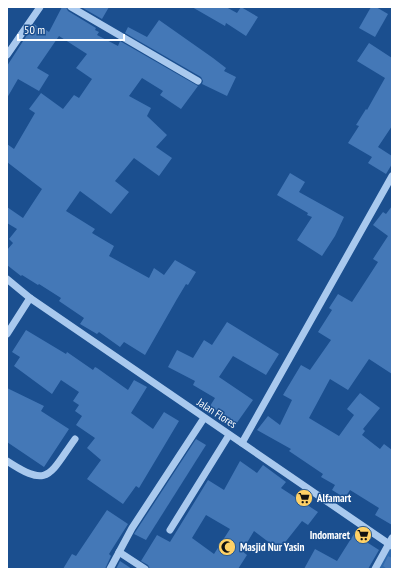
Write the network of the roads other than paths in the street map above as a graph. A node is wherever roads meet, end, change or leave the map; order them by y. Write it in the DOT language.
graph roads {
  1 [pos="40,7"];
  2 [pos="71,7"];
  3 [pos="7,55"];
  4 [pos="198,81"];
  5 [pos="391,182"];
  6 [pos="7,280"];
  7 [pos="30,298"];
  8 [pos="7,334"];
  9 [pos="204,418"];
  10 [pos="229,435"];
  11 [pos="75,440"];
  12 [pos="242,443"];
  13 [pos="7,460"];
  14 [pos="170,530"];
  15 [pos="391,543"];
  16 [pos="119,552"];
  17 [pos="110,569"];
  18 [pos="145,569"];
  19 [pos="375,569"];
  1 -- 3 [label="street"];
  2 -- 4 [label="street"];
  5 -- 12 [label="street"];
  6 -- 7 [label="street, Jalan Flores"];
  7 -- 8 [label="street"];
  7 -- 9 [label="street, Jalan Flores"];
  9 -- 10 [label="street, Jalan Flores"];
  9 -- 16 [label="street"];
  10 -- 12 [label="street, Jalan Flores"];
  10 -- 14 [label="street"];
  11 -- 13 [label="street"];
  12 -- 15 [label="street, Jalan Flores"];
  15 -- 19 [label="street"];
  16 -- 17 [label="street"];
  16 -- 18 [label="street"];
}
